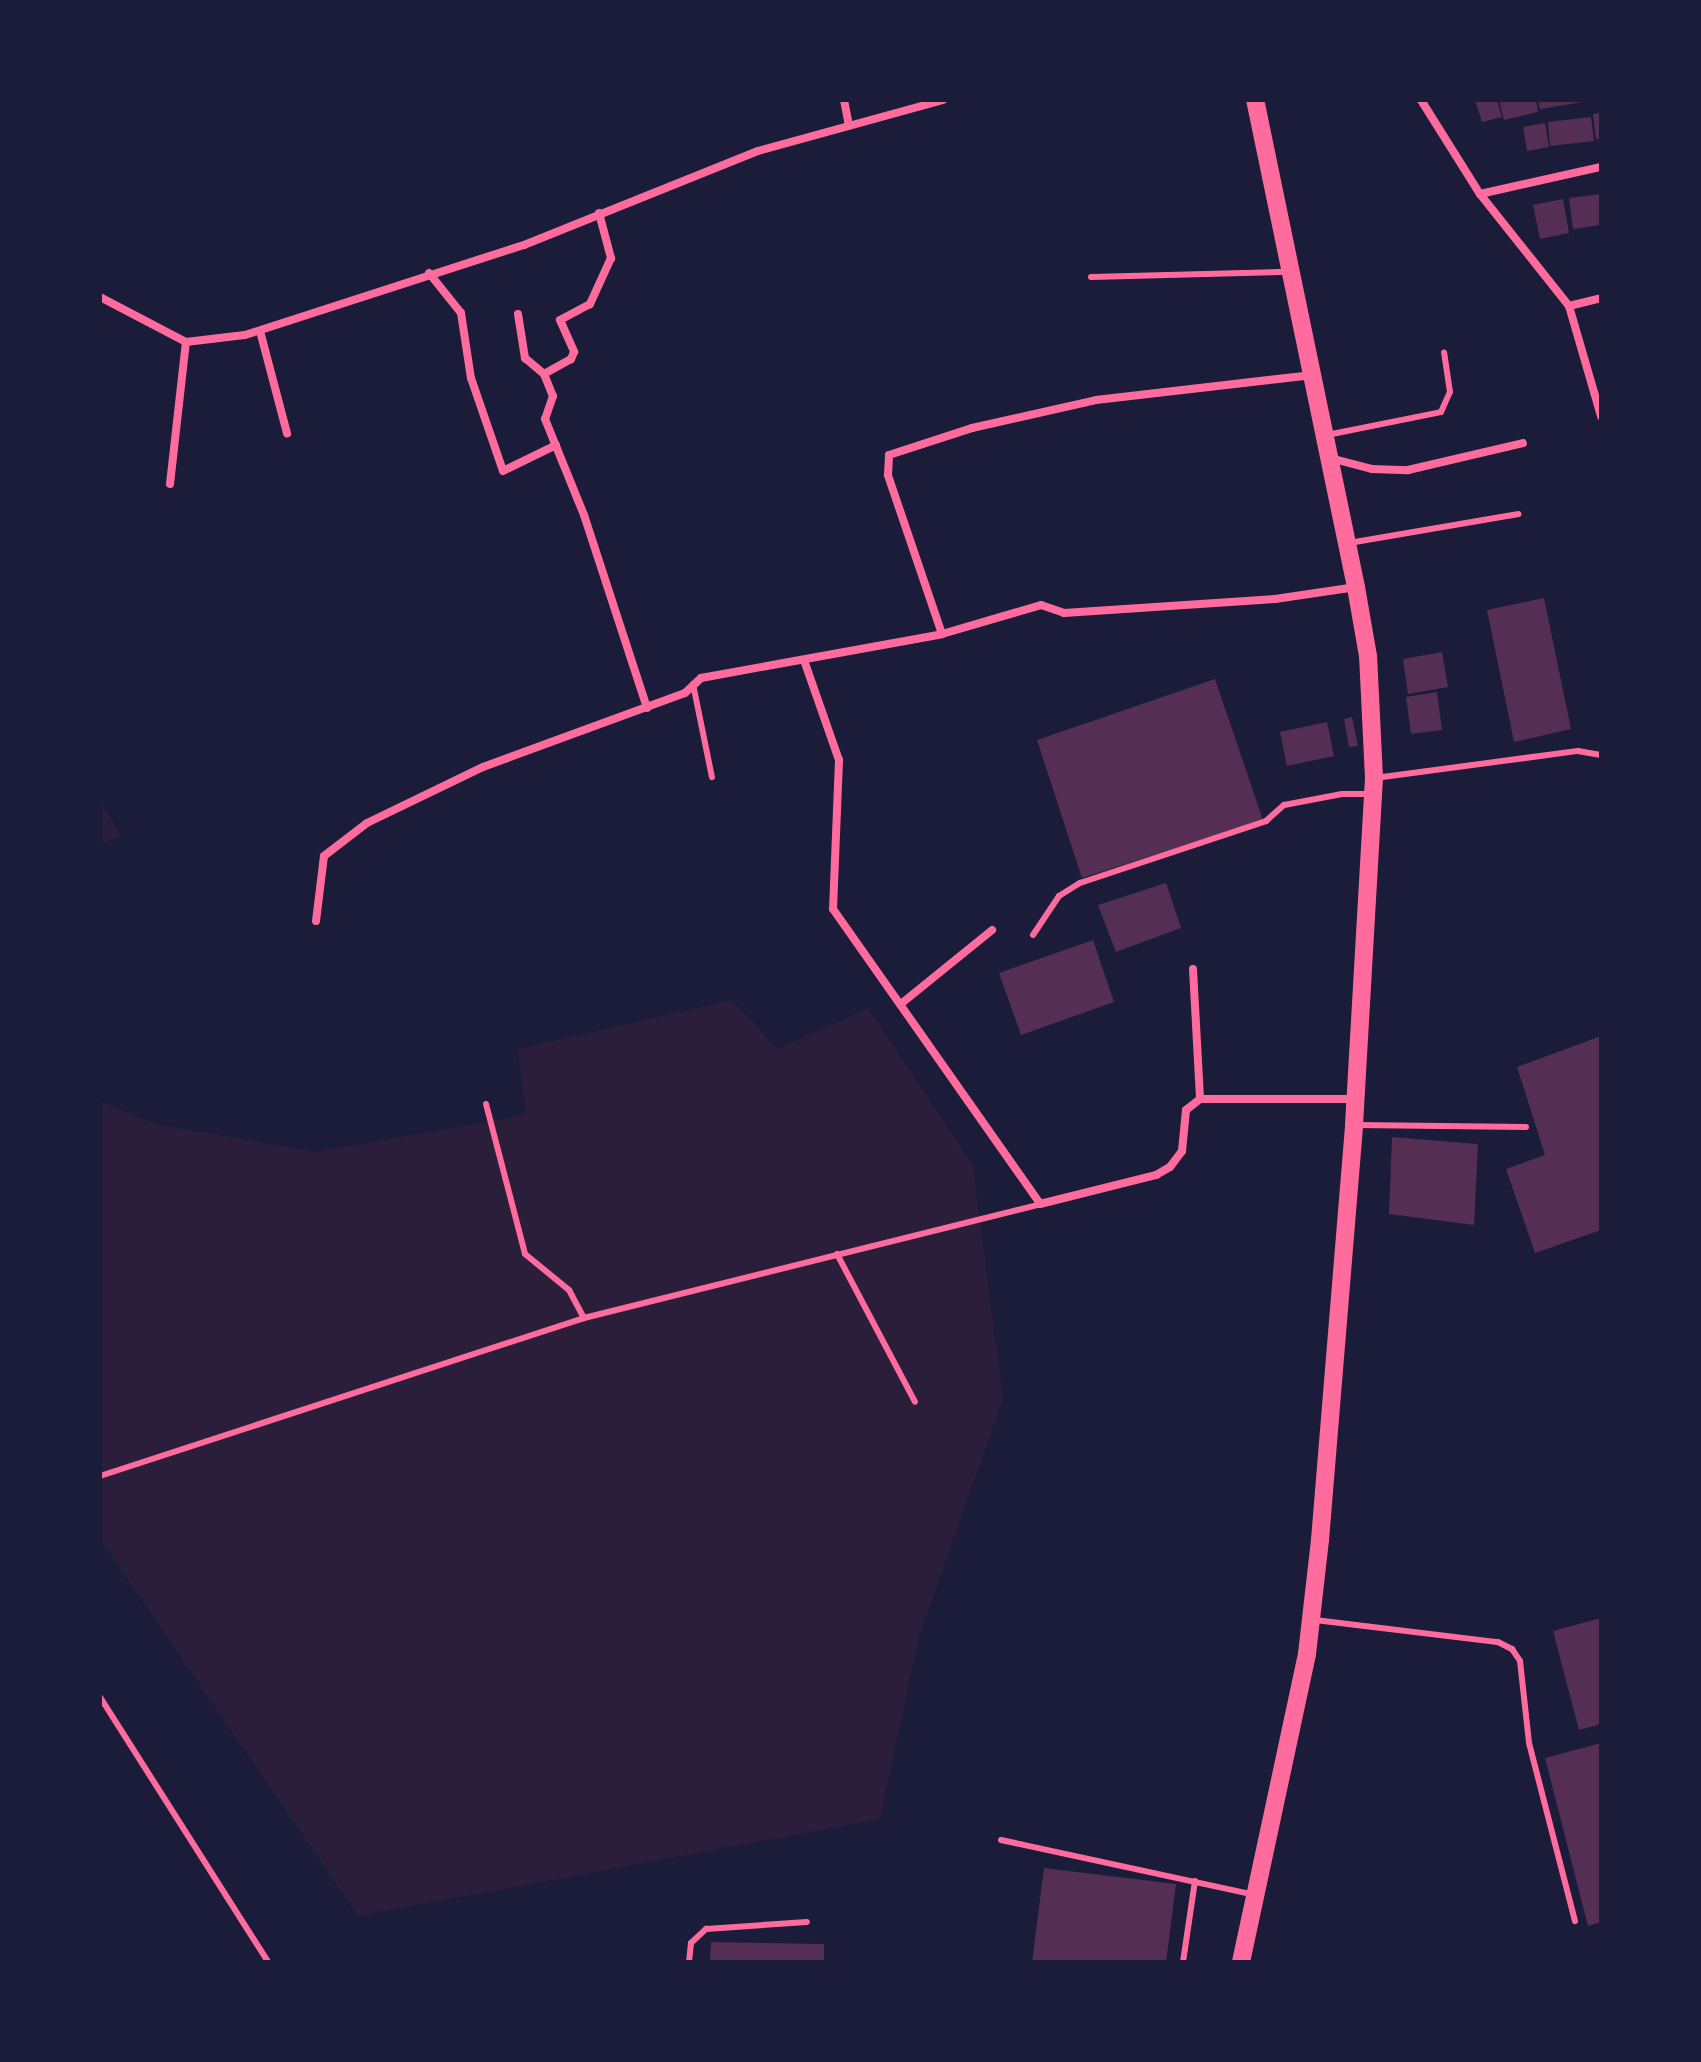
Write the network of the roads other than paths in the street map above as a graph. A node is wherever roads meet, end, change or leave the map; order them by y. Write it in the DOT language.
graph roads {
  1 [pos="844,100"];
  2 [pos="943,100"];
  3 [pos="1255,100"];
  4 [pos="1421,100"];
  5 [pos="849,126"];
  6 [pos="1601,167"];
  7 [pos="1480,194"];
  8 [pos="599,213"];
  9 [pos="1289,272"];
  10 [pos="429,273"];
  11 [pos="1091,277"];
  12 [pos="100,297"];
  13 [pos="1601,298"];
  14 [pos="1569,306"];
  15 [pos="518,314"];
  16 [pos="260,331"];
  17 [pos="186,342"];
  18 [pos="1444,352"];
  19 [pos="544,374"];
  20 [pos="1311,375"];
  21 [pos="1601,416"];
  22 [pos="287,433"];
  23 [pos="1323,436"];
  24 [pos="1523,443"];
  25 [pos="556,445"];
  26 [pos="1329,458"];
  27 [pos="170,484"];
  28 [pos="1519,514"];
  29 [pos="1348,543"];
  30 [pos="1356,587"];
  31 [pos="942,634"];
  32 [pos="805,663"];
  33 [pos="693,684"];
  34 [pos="647,708"];
  35 [pos="1601,755"];
  36 [pos="712,777"];
  37 [pos="1374,786"];
  38 [pos="316,921"];
  39 [pos="992,930"];
  40 [pos="1033,935"];
  41 [pos="1193,969"];
  42 [pos="902,1003"];
  43 [pos="1200,1099"];
  44 [pos="1355,1099"];
  45 [pos="486,1104"];
  46 [pos="1354,1125"];
  47 [pos="1526,1127"];
  48 [pos="1040,1204"];
  49 [pos="837,1254"];
  50 [pos="584,1318"];
  51 [pos="915,1402"];
  52 [pos="100,1476"];
  53 [pos="1311,1620"];
  54 [pos="100,1697"];
  55 [pos="1001,1840"];
  56 [pos="1195,1881"];
  57 [pos="1257,1895"];
  58 [pos="1575,1921"];
  59 [pos="807,1922"];
  60 [pos="268,1962"];
  61 [pos="689,1962"];
  62 [pos="1183,1962"];
  63 [pos="1241,1962"];
  1 -- 5 [label="street"];
  2 -- 5 [label="street"];
  3 -- 9 [label="main road"];
  4 -- 7 [label="street"];
  5 -- 8 [label="street"];
  6 -- 7 [label="street"];
  7 -- 14 [label="street"];
  8 -- 10 [label="street"];
  8 -- 19 [label="street"];
  9 -- 11 [label="lane"];
  9 -- 20 [label="main road"];
  10 -- 16 [label="street"];
  10 -- 25 [label="street"];
  12 -- 17 [label="street"];
  13 -- 14 [label="street"];
  14 -- 21 [label="street"];
  15 -- 19 [label="street"];
  16 -- 17 [label="street"];
  16 -- 22 [label="street"];
  17 -- 27 [label="street"];
  18 -- 23 [label="lane"];
  19 -- 25 [label="street"];
  20 -- 23 [label="main road"];
  20 -- 31 [label="street"];
  23 -- 26 [label="main road"];
  24 -- 26 [label="street"];
  25 -- 34 [label="street"];
  26 -- 29 [label="main road"];
  28 -- 29 [label="lane"];
  29 -- 30 [label="main road"];
  30 -- 31 [label="street"];
  30 -- 37 [label="main road"];
  31 -- 32 [label="street"];
  32 -- 33 [label="street"];
  32 -- 42 [label="street"];
  33 -- 34 [label="street"];
  33 -- 36 [label="lane"];
  34 -- 38 [label="street"];
  35 -- 37 [label="lane"];
  37 -- 40 [label="lane"];
  37 -- 44 [label="main road"];
  39 -- 42 [label="street"];
  41 -- 43 [label="street"];
  42 -- 48 [label="street"];
  43 -- 44 [label="street"];
  43 -- 48 [label="street"];
  44 -- 46 [label="main road"];
  45 -- 50 [label="lane"];
  46 -- 47 [label="lane"];
  46 -- 53 [label="main road"];
  48 -- 49 [label="lane"];
  49 -- 50 [label="lane"];
  49 -- 51 [label="lane"];
  50 -- 52 [label="lane"];
  53 -- 57 [label="main road"];
  53 -- 58 [label="lane"];
  54 -- 60 [label="lane"];
  55 -- 56 [label="lane"];
  56 -- 57 [label="lane"];
  56 -- 62 [label="lane"];
  57 -- 63 [label="main road"];
  59 -- 61 [label="lane"];
}
